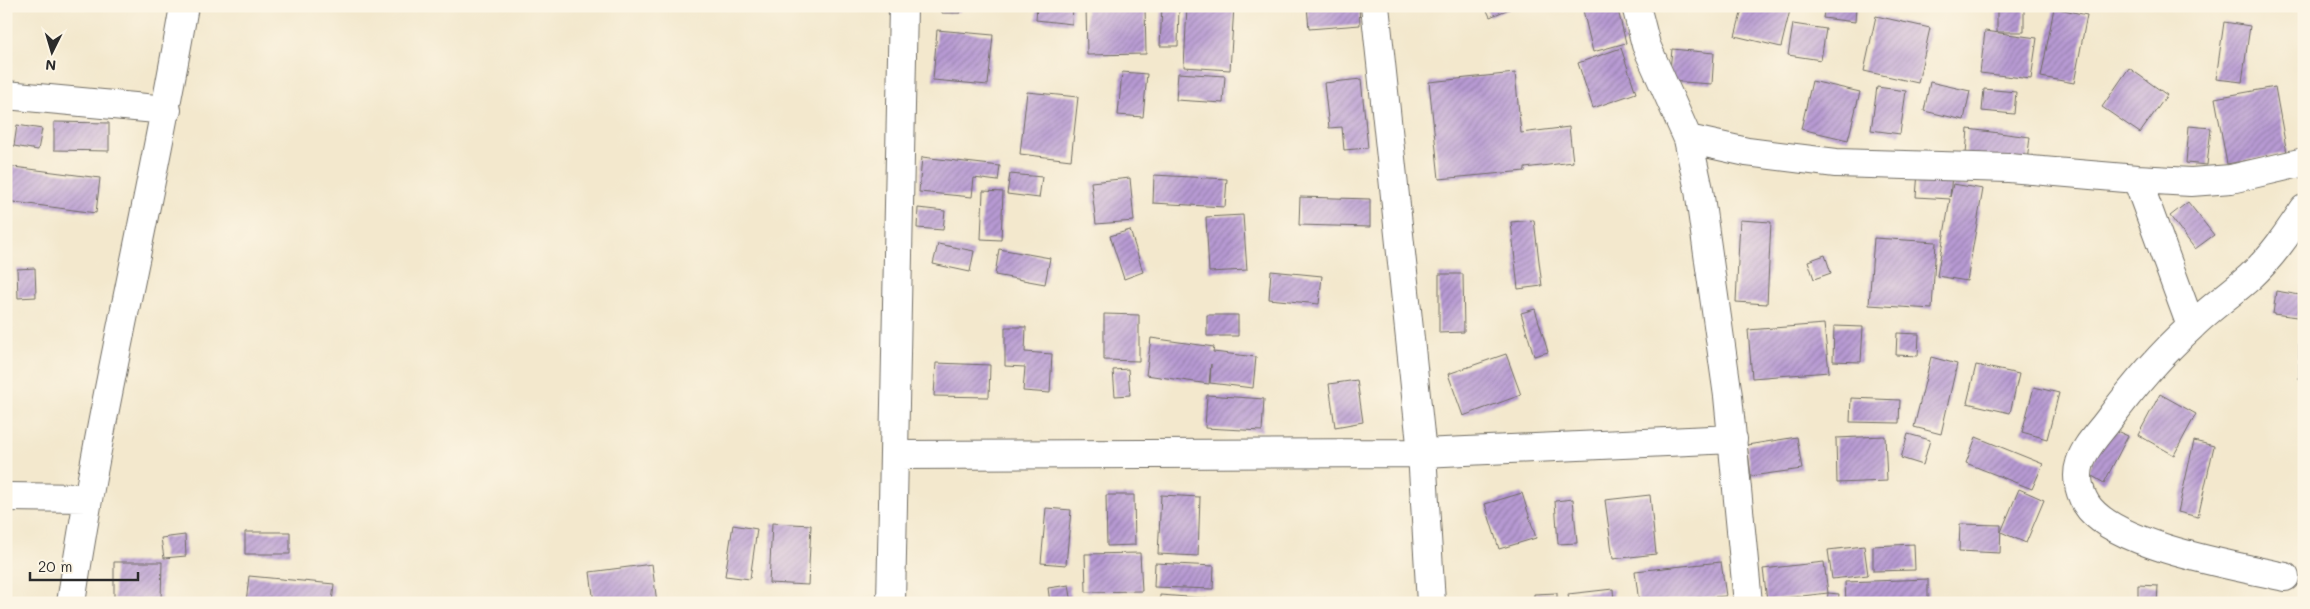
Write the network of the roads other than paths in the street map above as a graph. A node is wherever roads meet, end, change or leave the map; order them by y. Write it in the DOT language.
graph roads {
  1 [pos="184,6"];
  2 [pos="903,6"];
  3 [pos="1375,6"];
  4 [pos="1636,6"];
  5 [pos="6,95"];
  6 [pos="167,110"];
  7 [pos="1688,139"];
  8 [pos="2304,162"];
  9 [pos="2138,180"];
  10 [pos="2304,209"];
  11 [pos="2191,326"];
  12 [pos="1733,439"];
  13 [pos="1422,453"];
  14 [pos="894,455"];
  15 [pos="6,497"];
  16 [pos="87,498"];
  17 [pos="2285,577"];
  18 [pos="71,603"];
  19 [pos="891,603"];
  20 [pos="1431,603"];
  21 [pos="1748,603"];
  1 -- 6 [label="street"];
  2 -- 14 [label="street"];
  3 -- 13 [label="street"];
  4 -- 7 [label="street"];
  5 -- 6 [label="street"];
  6 -- 16 [label="street"];
  7 -- 9 [label="street"];
  7 -- 12 [label="street"];
  8 -- 9 [label="street"];
  9 -- 11 [label="street"];
  10 -- 11 [label="street"];
  11 -- 17 [label="street"];
  12 -- 13 [label="street"];
  12 -- 21 [label="street"];
  13 -- 14 [label="street"];
  13 -- 20 [label="street"];
  14 -- 19 [label="street"];
  15 -- 16 [label="street"];
  16 -- 18 [label="street"];
}
